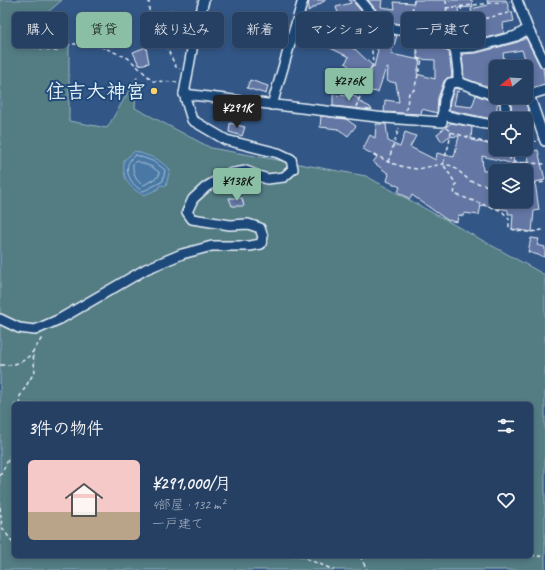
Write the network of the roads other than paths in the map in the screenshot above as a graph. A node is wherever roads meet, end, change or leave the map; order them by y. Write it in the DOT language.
graph roads {
  1 [pos="204,0"];
  2 [pos="303,0"];
  3 [pos="360,0"];
  4 [pos="518,4"];
  5 [pos="528,29"];
  6 [pos="401,30"];
  7 [pos="485,44"];
  8 [pos="452,48"];
  9 [pos="545,63"];
  10 [pos="458,82"];
  11 [pos="545,90"];
  12 [pos="489,93"];
  13 [pos="184,94"];
  14 [pos="533,94"];
  15 [pos="531,104"];
  16 [pos="272,105"];
  17 [pos="442,118"];
  18 [pos="489,124"];
  19 [pos="545,141"];
  20 [pos="0,319"];
  1 -- 13 [label="street"];
  2 -- 16 [label="street"];
  3 -- 6 [label="street"];
  4 -- 5 [label="street"];
  5 -- 7 [label="street"];
  5 -- 9 [label="street"];
  8 -- 10 [label="street"];
  10 -- 12 [label="street"];
  10 -- 17 [label="street"];
  11 -- 14 [label="street"];
  13 -- 16 [label="street"];
  13 -- 20 [label="street"];
  15 -- 19 [label="street"];
  16 -- 17 [label="street"];
  17 -- 18 [label="street"];
}
